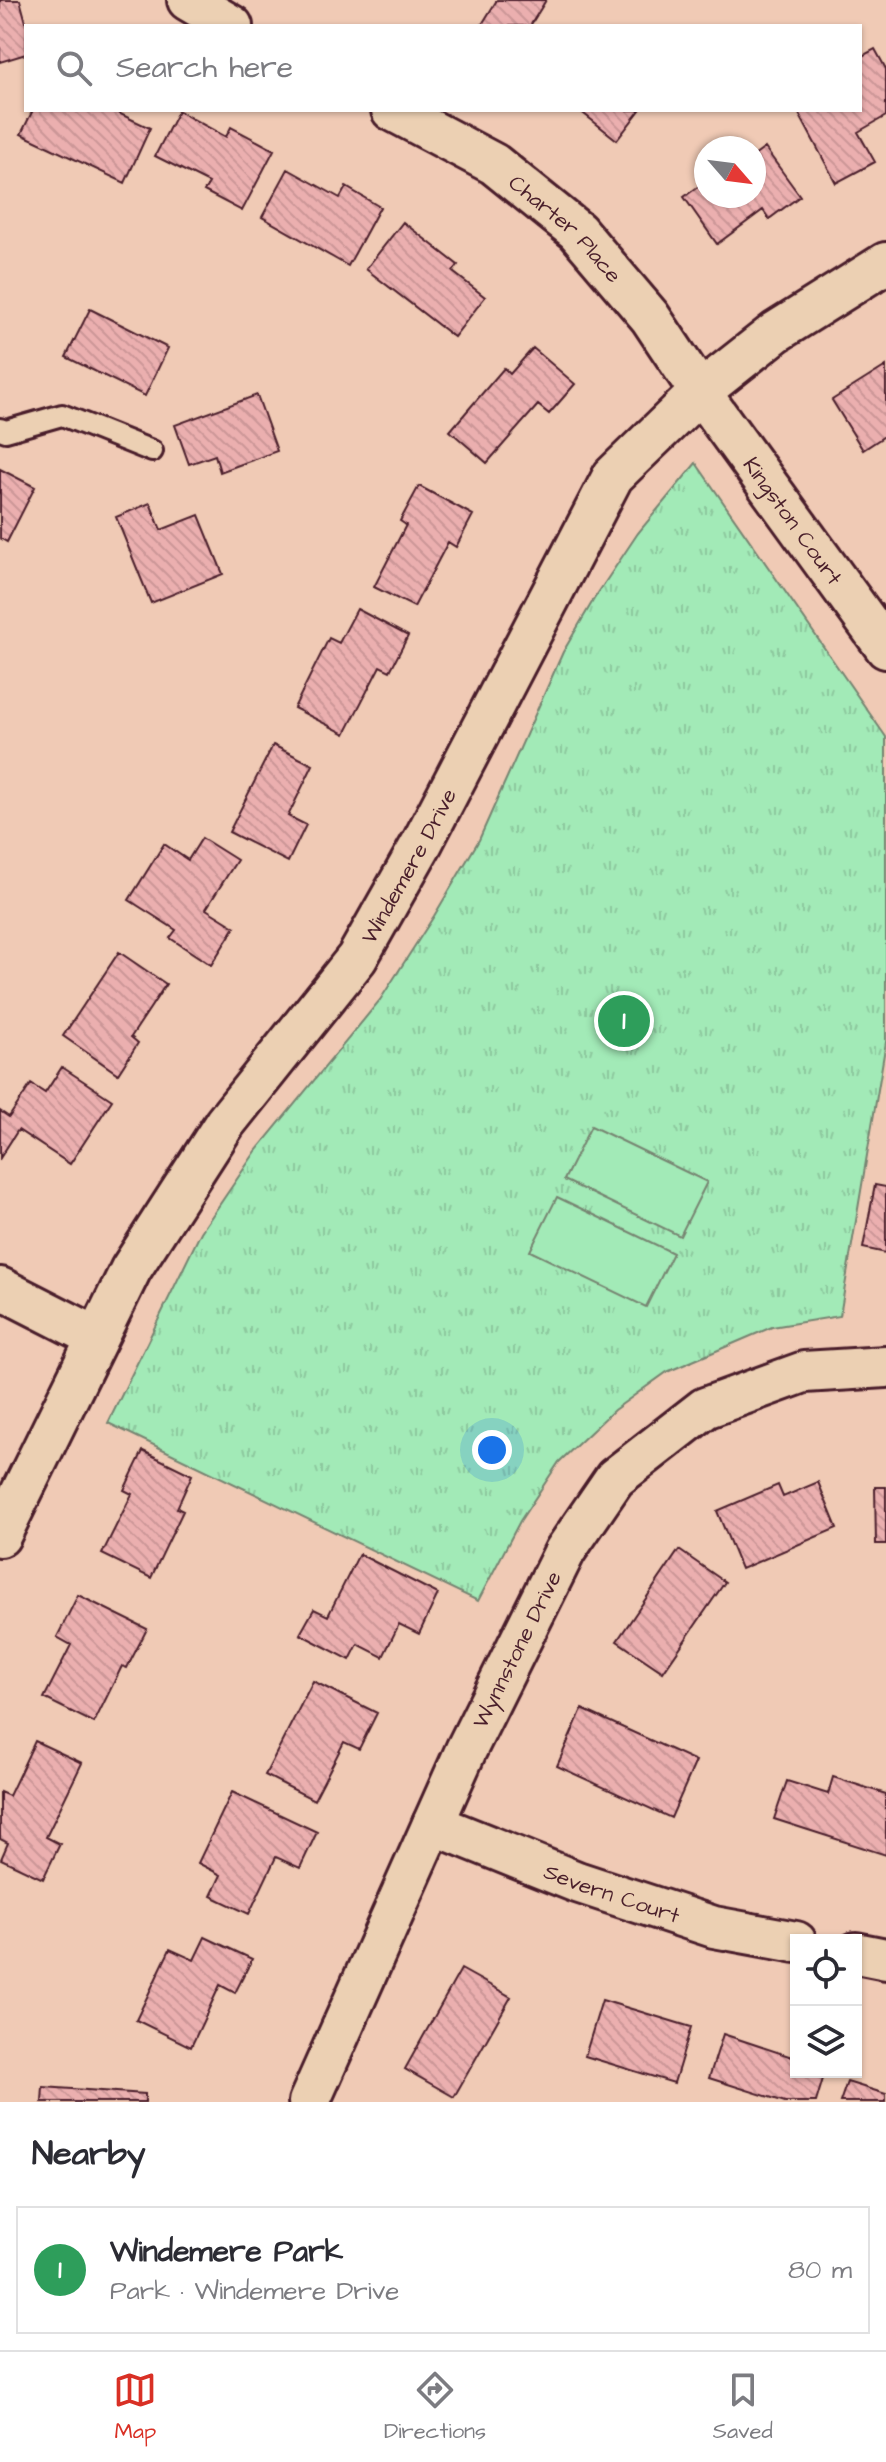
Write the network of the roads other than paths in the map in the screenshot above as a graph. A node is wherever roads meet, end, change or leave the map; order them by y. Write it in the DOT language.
graph roads {
  1 [pos="188,0"];
  2 [pos="229,24"];
  3 [pos="396,112"];
  4 [pos="886,263"];
  5 [pos="700,392"];
  6 [pos="0,429"];
  7 [pos="152,451"];
  8 [pos="886,648"];
  9 [pos="0,1288"];
  10 [pos="96,1337"];
  11 [pos="886,1367"];
  12 [pos="0,1536"];
  13 [pos="433,1824"];
  14 [pos="790,1941"];
  15 [pos="862,1954"];
  16 [pos="886,1959"];
  17 [pos="309,2102"];
  1 -- 2 [label="street"];
  3 -- 5 [label="street, Charter Place"];
  4 -- 5 [label="street, Windemere Drive"];
  5 -- 8 [label="street, Kingston Court"];
  5 -- 10 [label="street, Windemere Drive"];
  6 -- 7 [label="lane"];
  9 -- 10 [label="street"];
  10 -- 12 [label="street, Windemere Drive"];
  11 -- 13 [label="street, Wynnstone Drive"];
  13 -- 14 [label="street, Severn Court"];
  13 -- 17 [label="street, Wynnstone Drive"];
  15 -- 16 [label="street"];
}
